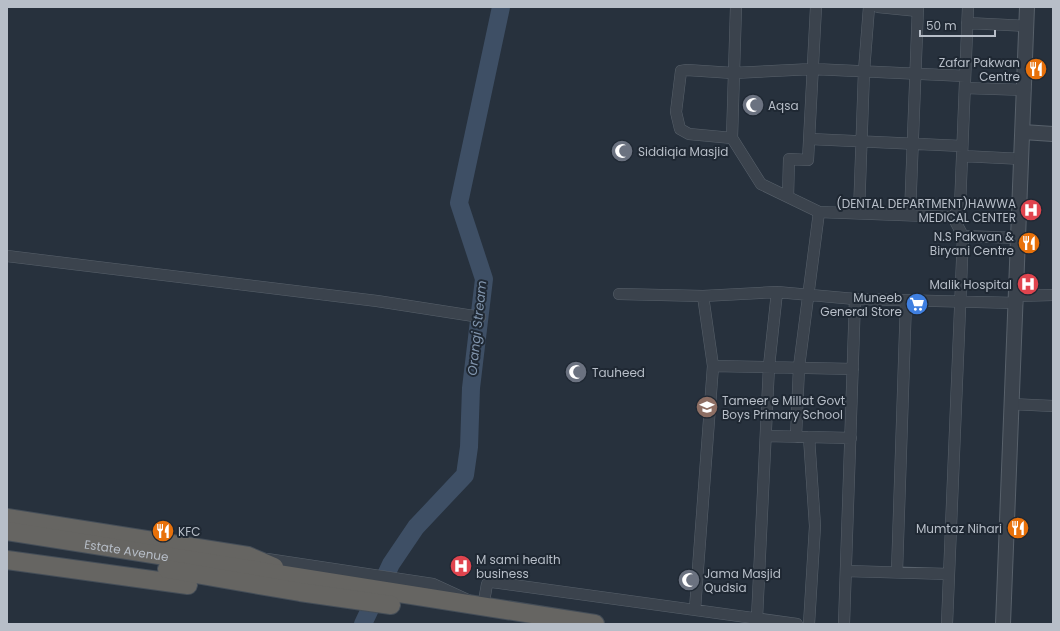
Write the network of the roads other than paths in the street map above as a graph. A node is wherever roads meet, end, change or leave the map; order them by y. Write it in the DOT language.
graph roads {
  1 [pos="736,7"];
  2 [pos="816,7"];
  3 [pos="869,7"];
  4 [pos="878,7"];
  5 [pos="968,7"];
  6 [pos="1027,7"];
  7 [pos="918,9"];
  8 [pos="967,23"];
  9 [pos="1027,26"];
  10 [pos="813,69"];
  11 [pos="864,71"];
  12 [pos="733,73"];
  13 [pos="916,73"];
  14 [pos="965,76"];
  15 [pos="965,88"];
  16 [pos="1025,90"];
  17 [pos="1023,132"];
  18 [pos="1053,134"];
  19 [pos="732,138"];
  20 [pos="810,139"];
  21 [pos="862,142"];
  22 [pos="913,144"];
  23 [pos="962,151"];
  24 [pos="1022,159"];
  25 [pos="788,197"];
  26 [pos="819,212"];
  27 [pos="859,213"];
  28 [pos="910,215"];
  29 [pos="953,217"];
  30 [pos="963,236"];
  31 [pos="1019,238"];
  32 [pos="7,256"];
  33 [pos="777,292"];
  34 [pos="619,294"];
  35 [pos="808,295"];
  36 [pos="1053,295"];
  37 [pos="703,296"];
  38 [pos="855,299"];
  39 [pos="906,300"];
  40 [pos="1017,300"];
  41 [pos="960,302"];
  42 [pos="480,317"];
  43 [pos="713,366"];
  44 [pos="769,366"];
  45 [pos="799,367"];
  46 [pos="853,368"];
  47 [pos="1013,404"];
  48 [pos="1053,406"];
  49 [pos="766,436"];
  50 [pos="796,437"];
  51 [pos="809,437"];
  52 [pos="851,438"];
  53 [pos="7,518"];
  54 [pos="7,531"];
  55 [pos="7,543"];
  56 [pos="7,560"];
  57 [pos="246,563"];
  58 [pos="846,571"];
  59 [pos="897,572"];
  60 [pos="949,574"];
  61 [pos="301,585"];
  62 [pos="423,603"];
  63 [pos="483,607"];
  64 [pos="695,609"];
  65 [pos="757,618"];
  66 [pos="516,624"];
  67 [pos="595,624"];
  68 [pos="797,624"];
  69 [pos="809,624"];
  70 [pos="844,624"];
  71 [pos="947,624"];
  72 [pos="1003,624"];
  1 -- 12 [label="street"];
  2 -- 10 [label="street"];
  3 -- 11 [label="street"];
  4 -- 7 [label="street"];
  5 -- 8 [label="street"];
  6 -- 9 [label="street"];
  7 -- 13 [label="street"];
  8 -- 9 [label="street"];
  8 -- 14 [label="street"];
  9 -- 16 [label="street"];
  10 -- 11 [label="street"];
  10 -- 12 [label="street"];
  10 -- 20 [label="street"];
  11 -- 13 [label="street"];
  11 -- 21 [label="street"];
  12 -- 19 [label="street"];
  12 -- 19 [label="street"];
  13 -- 14 [label="street"];
  13 -- 22 [label="street"];
  14 -- 15 [label="street"];
  15 -- 16 [label="street"];
  15 -- 23 [label="street"];
  16 -- 17 [label="street"];
  17 -- 18 [label="street"];
  17 -- 24 [label="street"];
  19 -- 25 [label="street"];
  20 -- 21 [label="street"];
  20 -- 25 [label="street"];
  21 -- 22 [label="street"];
  21 -- 27 [label="street"];
  22 -- 23 [label="street"];
  22 -- 28 [label="street"];
  23 -- 24 [label="street"];
  23 -- 29 [label="street"];
  24 -- 31 [label="street"];
  25 -- 26 [label="street"];
  26 -- 27 [label="street"];
  26 -- 35 [label="street"];
  27 -- 28 [label="street"];
  28 -- 29 [label="street"];
  29 -- 30 [label="street"];
  30 -- 31 [label="street"];
  30 -- 41 [label="street"];
  31 -- 40 [label="street"];
  32 -- 42 [label="street"];
  33 -- 35 [label="street"];
  33 -- 37 [label="street"];
  33 -- 44 [label="street"];
  34 -- 37 [label="street"];
  35 -- 38 [label="street"];
  35 -- 45 [label="street"];
  36 -- 40 [label="street"];
  37 -- 43 [label="street"];
  38 -- 39 [label="street"];
  38 -- 46 [label="street"];
  39 -- 41 [label="street"];
  39 -- 59 [label="street"];
  40 -- 41 [label="street"];
  40 -- 47 [label="street"];
  41 -- 60 [label="street"];
  43 -- 44 [label="street"];
  43 -- 64 [label="street"];
  44 -- 45 [label="street"];
  44 -- 49 [label="street"];
  45 -- 46 [label="street"];
  45 -- 50 [label="street"];
  46 -- 52 [label="street"];
  47 -- 48 [label="street"];
  47 -- 72 [label="street"];
  49 -- 50 [label="street"];
  49 -- 65 [label="street"];
  50 -- 51 [label="street"];
  51 -- 52 [label="street"];
  51 -- 69 [label="street"];
  52 -- 58 [label="street"];
  53 -- 57 [label="highway"];
  54 -- 57 [label="highway, Estate Avenue"];
  55 -- 61 [label="highway"];
  56 -- 61 [label="highway"];
  57 -- 61 [label="highway"];
  57 -- 63 [label="street"];
  58 -- 59 [label="street"];
  58 -- 70 [label="street"];
  59 -- 60 [label="street"];
  60 -- 71 [label="street"];
  61 -- 62 [label="highway"];
  62 -- 63 [label="highway"];
  62 -- 66 [label="highway"];
  63 -- 64 [label="street"];
  63 -- 67 [label="highway"];
  64 -- 65 [label="street"];
  65 -- 68 [label="street"];
}
